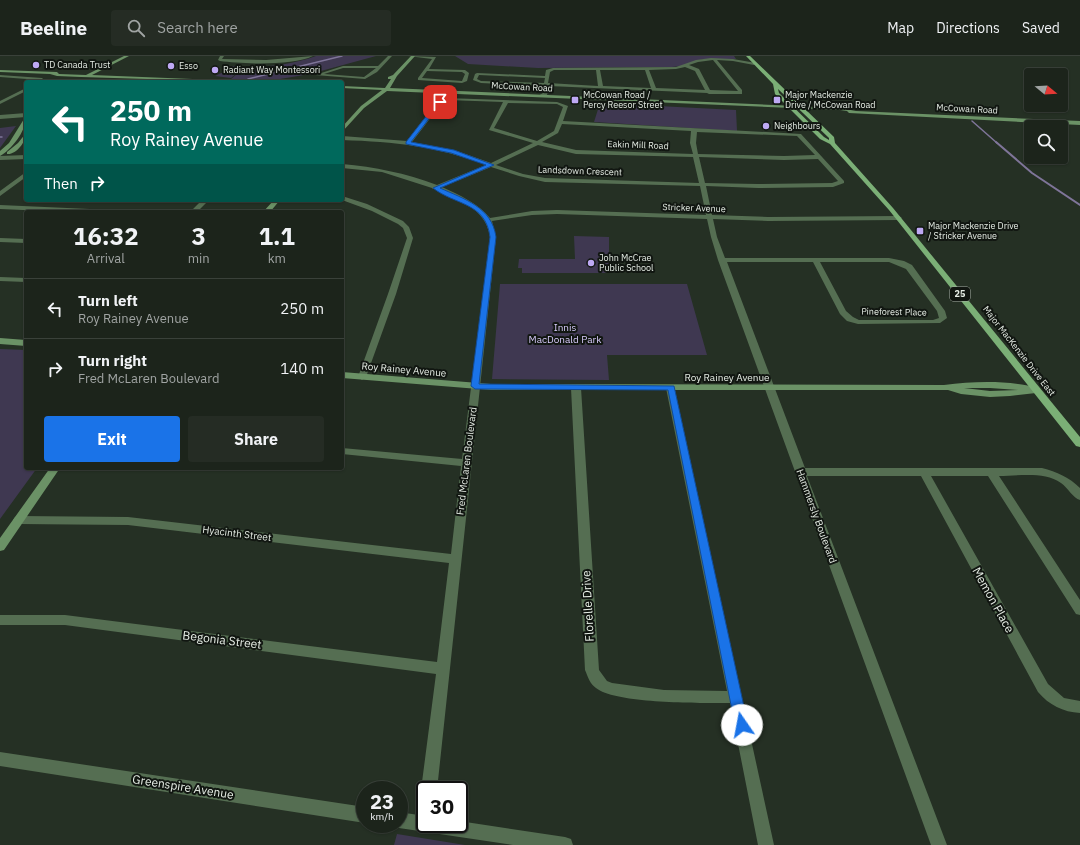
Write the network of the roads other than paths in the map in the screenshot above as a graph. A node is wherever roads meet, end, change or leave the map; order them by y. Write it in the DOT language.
graph roads {
  1 [pos="127,56"];
  2 [pos="134,56"];
  3 [pos="222,56"];
  4 [pos="311,56"];
  5 [pos="390,56"];
  6 [pos="410,56"];
  7 [pos="413,56"];
  8 [pos="747,56"];
  9 [pos="715,60"];
  10 [pos="733,60"];
  11 [pos="754,64"];
  12 [pos="687,66"];
  13 [pos="378,68"];
  14 [pos="598,69"];
  15 [pos="647,69"];
  16 [pos="427,70"];
  17 [pos="0,71"];
  18 [pos="92,75"];
  19 [pos="395,76"];
  20 [pos="1,77"];
  21 [pos="548,77"];
  22 [pos="42,80"];
  23 [pos="80,80"];
  24 [pos="86,80"];
  25 [pos="183,80"];
  26 [pos="385,81"];
  27 [pos="775,84"];
  28 [pos="546,85"];
  29 [pos="344,87"];
  30 [pos="379,87"];
  31 [pos="601,88"];
  32 [pos="386,89"];
  33 [pos="24,90"];
  34 [pos="654,90"];
  35 [pos="709,92"];
  36 [pos="540,96"];
  37 [pos="506,101"];
  38 [pos="0,104"];
  39 [pos="366,104"];
  40 [pos="792,108"];
  41 [pos="803,109"];
  42 [pos="24,115"];
  43 [pos="0,117"];
  44 [pos="560,122"];
  45 [pos="24,123"];
  46 [pos="1080,123"];
  47 [pos="344,128"];
  48 [pos="694,130"];
  49 [pos="24,137"];
  50 [pos="344,138"];
  51 [pos="408,143"];
  52 [pos="537,143"];
  53 [pos="832,143"];
  54 [pos="0,154"];
  55 [pos="696,156"];
  56 [pos="0,157"];
  57 [pos="24,157"];
  58 [pos="820,157"];
  59 [pos="491,165"];
  60 [pos="344,166"];
  61 [pos="24,175"];
  62 [pos="19,179"];
  63 [pos="24,180"];
  64 [pos="702,184"];
  65 [pos="436,188"];
  66 [pos="0,194"];
  67 [pos="344,198"];
  68 [pos="204,202"];
  69 [pos="275,202"];
  70 [pos="0,207"];
  71 [pos="67,210"];
  72 [pos="195,210"];
  73 [pos="268,210"];
  74 [pos="709,217"];
  75 [pos="899,218"];
  76 [pos="488,220"];
  77 [pos="0,240"];
  78 [pos="24,242"];
  79 [pos="722,260"];
  80 [pos="815,260"];
  81 [pos="0,279"];
  82 [pos="24,280"];
  83 [pos="0,341"];
  84 [pos="24,343"];
  85 [pos="344,375"];
  86 [pos="362,377"];
  87 [pos="475,386"];
  88 [pos="576,388"];
  89 [pos="671,388"];
  90 [pos="770,388"];
  91 [pos="1036,390"];
  92 [pos="1080,444"];
  93 [pos="344,450"];
  94 [pos="466,463"];
  95 [pos="54,470"];
  96 [pos="800,472"];
  97 [pos="924,472"];
  98 [pos="991,472"];
  99 [pos="1080,496"];
  100 [pos="19,520"];
  101 [pos="0,547"];
  102 [pos="455,558"];
  103 [pos="1080,610"];
  104 [pos="0,620"];
  105 [pos="443,669"];
  106 [pos="736,697"];
  107 [pos="1080,707"];
  108 [pos="0,759"];
  109 [pos="430,781"];
  110 [pos="356,814"];
  111 [pos="468,830"];
  112 [pos="559,845"];
  113 [pos="766,845"];
  114 [pos="939,845"];
  1 -- 18 [label="street"];
  2 -- 18 [label="street"];
  3 -- 4 [label="street"];
  5 -- 13 [label="street"];
  6 -- 7 [label="street"];
  7 -- 16 [label="street"];
  7 -- 19 [label="street"];
  8 -- 10 [label="street"];
  8 -- 11 [label="main road, Major MacKenzie Drive East / 25"];
  9 -- 10 [label="street"];
  9 -- 12 [label="street"];
  9 -- 35 [label="street"];
  10 -- 11 [label="street"];
  11 -- 27 [label="main road, Major MacKenzie Drive East / 25"];
  12 -- 15 [label="street"];
  12 -- 35 [label="street"];
  13 -- 13 [label="street"];
  14 -- 15 [label="street"];
  14 -- 21 [label="street"];
  14 -- 31 [label="street"];
  15 -- 34 [label="street"];
  16 -- 16 [label="street"];
  17 -- 18 [label="street"];
  18 -- 23 [label="street"];
  18 -- 24 [label="street"];
  18 -- 25 [label="street"];
  19 -- 26 [label="street"];
  19 -- 32 [label="street"];
  20 -- 22 [label="street"];
  21 -- 28 [label="street"];
  21 -- 28 [label="street"];
  27 -- 40 [label="main road, Major MacKenzie Drive East / 25"];
  27 -- 41 [label="main road, Major MacKenzie Drive East / 25"];
  28 -- 31 [label="street"];
  28 -- 36 [label="street"];
  29 -- 30 [label="street, McCowan Road"];
  30 -- 32 [label="street, McCowan Road"];
  30 -- 39 [label="street"];
  31 -- 34 [label="street"];
  32 -- 36 [label="street, McCowan Road"];
  32 -- 39 [label="street"];
  33 -- 38 [label="street"];
  34 -- 35 [label="street"];
  36 -- 40 [label="street, McCowan Road"];
  37 -- 44 [label="street"];
  37 -- 51 [label="street"];
  37 -- 52 [label="street, Eakin Mill Road"];
  39 -- 47 [label="street"];
  40 -- 41 [label="street, McCowan Road"];
  40 -- 53 [label="main road, Major MacKenzie Drive East / 25"];
  41 -- 46 [label="street, McCowan Road"];
  41 -- 53 [label="main road, Major MacKenzie Drive East / 25"];
  42 -- 43 [label="street"];
  44 -- 48 [label="street, Landsdown Crescent"];
  44 -- 52 [label="street"];
  45 -- 54 [label="street"];
  48 -- 55 [label="street"];
  48 -- 58 [label="street, Landsdown Crescent"];
  49 -- 56 [label="street"];
  50 -- 51 [label="street, Landsdown Crescent"];
  51 -- 59 [label="street, Landsdown Crescent"];
  52 -- 55 [label="street, Eakin Mill Road"];
  52 -- 59 [label="street"];
  53 -- 75 [label="main road, Major MacKenzie Drive East / 25"];
  55 -- 58 [label="street, Eakin Mill Road"];
  55 -- 64 [label="street"];
  56 -- 57 [label="street"];
  58 -- 64 [label="street, Landsdown Crescent"];
  59 -- 64 [label="street, Landsdown Crescent"];
  59 -- 65 [label="street"];
  60 -- 65 [label="street"];
  61 -- 62 [label="street"];
  62 -- 63 [label="street"];
  62 -- 66 [label="street"];
  64 -- 74 [label="street, Hammersly Boulevard"];
  65 -- 76 [label="street"];
  67 -- 86 [label="street"];
  68 -- 72 [label="street"];
  69 -- 73 [label="street"];
  70 -- 71 [label="street"];
  74 -- 75 [label="street, Stricker Avenue"];
  74 -- 76 [label="street, Stricker Avenue"];
  74 -- 79 [label="street, Hammersly Boulevard"];
  75 -- 91 [label="main road, Major MacKenzie Drive East / 25"];
  76 -- 87 [label="street, Fred McLaren Boulevard"];
  77 -- 78 [label="street"];
  79 -- 80 [label="street, Pineforest Place"];
  79 -- 90 [label="street, Hammersly Boulevard"];
  80 -- 80 [label="street, Pineforest Place"];
  81 -- 82 [label="street"];
  83 -- 84 [label="street"];
  85 -- 86 [label="street, Roy Rainey Avenue"];
  86 -- 87 [label="street, Roy Rainey Avenue"];
  87 -- 88 [label="street, Roy Rainey Avenue"];
  87 -- 94 [label="street, Fred McLaren Boulevard"];
  88 -- 89 [label="street, Roy Rainey Avenue"];
  88 -- 106 [label="street, Florelle Drive"];
  89 -- 90 [label="street, Roy Rainey Avenue"];
  89 -- 106 [label="street"];
  90 -- 91 [label="street, Roy Rainey Avenue"];
  90 -- 96 [label="street, Hammersly Boulevard"];
  91 -- 92 [label="main road, Major MacKenzie Drive East / 25"];
  93 -- 94 [label="street"];
  94 -- 102 [label="street, Fred McLaren Boulevard"];
  95 -- 100 [label="street"];
  96 -- 97 [label="street"];
  96 -- 114 [label="street, Hammersly Boulevard"];
  97 -- 98 [label="street"];
  97 -- 107 [label="street, Memon Place"];
  98 -- 99 [label="street"];
  98 -- 103 [label="street"];
  100 -- 101 [label="street"];
  100 -- 102 [label="street, Hyacinth Street"];
  102 -- 105 [label="street, Fred McLaren Boulevard"];
  104 -- 105 [label="street, Begonia Street"];
  105 -- 109 [label="street, Fred McLaren Boulevard"];
  106 -- 113 [label="street"];
  108 -- 110 [label="street, Greenspire Avenue"];
  111 -- 112 [label="street"];
}
